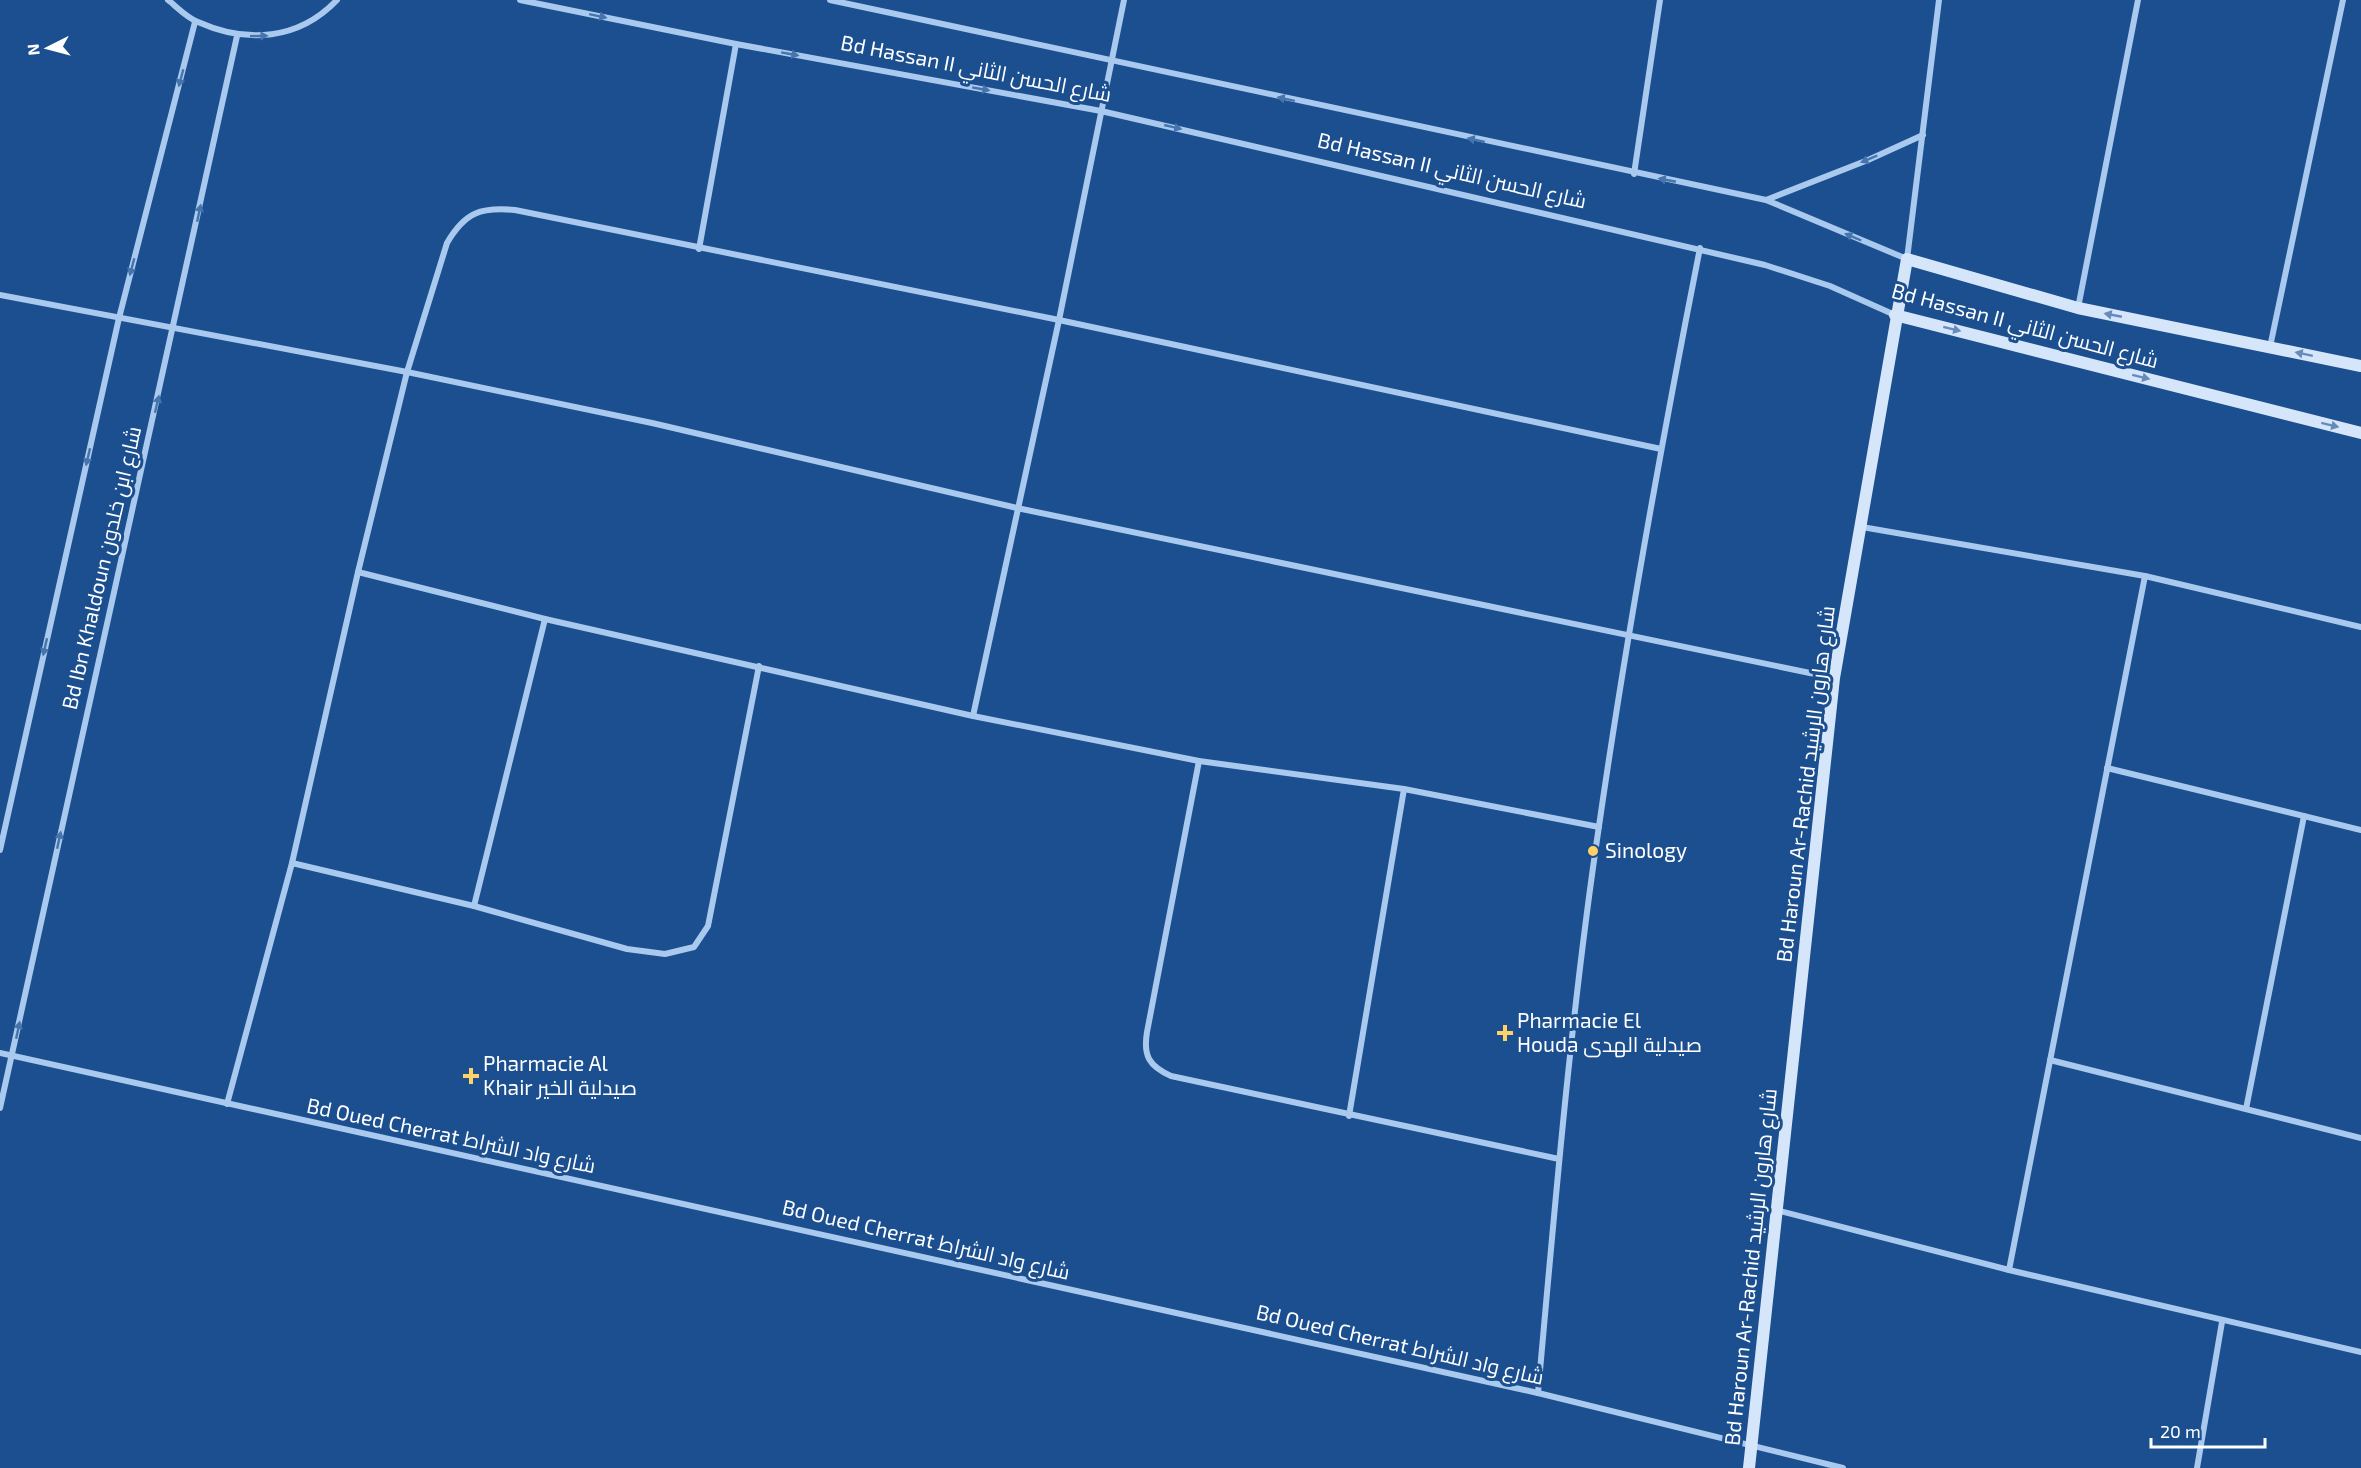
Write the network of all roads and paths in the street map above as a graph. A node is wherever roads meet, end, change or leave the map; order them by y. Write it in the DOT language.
graph roads {
  1 [pos="168,0"];
  2 [pos="338,0"];
  3 [pos="520,0"];
  4 [pos="830,0"];
  5 [pos="1124,0"];
  6 [pos="1659,0"];
  7 [pos="1939,0"];
  8 [pos="2138,0"];
  9 [pos="2343,0"];
  10 [pos="195,22"];
  11 [pos="237,36"];
  12 [pos="736,44"];
  13 [pos="1112,62"];
  14 [pos="1101,111"];
  15 [pos="1923,135"];
  16 [pos="1634,174"];
  17 [pos="1766,200"];
  18 [pos="1700,248"];
  19 [pos="699,249"];
  20 [pos="1906,260"];
  21 [pos="0,295"];
  22 [pos="2079,308"];
  23 [pos="1895,315"];
  24 [pos="119,318"];
  25 [pos="1059,320"];
  26 [pos="174,327"];
  27 [pos="2270,347"];
  28 [pos="2361,366"];
  29 [pos="407,372"];
  30 [pos="2361,433"];
  31 [pos="1661,449"];
  32 [pos="1017,508"];
  33 [pos="1862,527"];
  34 [pos="358,572"];
  35 [pos="2145,576"];
  36 [pos="545,619"];
  37 [pos="2361,627"];
  38 [pos="1631,635"];
  39 [pos="759,666"];
  40 [pos="1834,678"];
  41 [pos="973,716"];
  42 [pos="1199,761"];
  43 [pos="2107,768"];
  44 [pos="1404,789"];
  45 [pos="2304,816"];
  46 [pos="1599,827"];
  47 [pos="2361,830"];
  48 [pos="0,850"];
  49 [pos="292,863"];
  50 [pos="474,906"];
  51 [pos="0,1053"];
  52 [pos="12,1055"];
  53 [pos="2050,1060"];
  54 [pos="227,1104"];
  55 [pos="0,1108"];
  56 [pos="2246,1109"];
  57 [pos="1349,1116"];
  58 [pos="2361,1138"];
  59 [pos="1560,1159"];
  60 [pos="1776,1210"];
  61 [pos="2009,1270"];
  62 [pos="2222,1322"];
  63 [pos="2361,1352"];
  64 [pos="1538,1393"];
  65 [pos="1752,1445"];
  66 [pos="1749,1468"];
  67 [pos="1843,1468"];
  68 [pos="2197,1468"];
  1 -- 10 [label="street"];
  11 -- 2 [label="street, one-way"];
  3 -- 12 [label="street, Bd Hassan II شارع الحسن الثاني, one-way"];
  4 -- 13 [label="street, Bd Hassan II شارع الحسن الثاني"];
  5 -- 13 [label="street"];
  6 -- 16 [label="street"];
  7 -- 15 [label="street, Bd Haroun Ar-Rachid شارع هارون الرشيد"];
  8 -- 22 [label="street"];
  9 -- 27 [label="street"];
  10 -- 11 [label="street"];
  10 -- 24 [label="street, Bd Ibn Khaldoun شارع ابن خلدون, one-way"];
  26 -- 11 [label="street, Bd Ibn Khaldoun شارع ابن خلدون, one-way"];
  12 -- 14 [label="street, Bd Hassan II شارع الحسن الثاني, one-way"];
  12 -- 19 [label="street"];
  13 -- 14 [label="street"];
  16 -- 13 [label="street, Bd Hassan II شارع الحسن الثاني, one-way"];
  14 -- 18 [label="street, Bd Hassan II شارع الحسن الثاني, one-way"];
  14 -- 25 [label="street"];
  15 -- 17 [label="street, one-way"];
  15 -- 20 [label="street, Bd Haroun Ar-Rachid شارع هارون الرشيد"];
  17 -- 16 [label="street, Bd Hassan II شارع الحسن الثاني, one-way"];
  20 -- 17 [label="street, Bd Hassan II شارع الحسن الثاني, one-way"];
  18 -- 23 [label="street, Bd Hassan II شارع الحسن الثاني"];
  18 -- 31 [label="street"];
  19 -- 25 [label="street"];
  19 -- 29 [label="street"];
  20 -- 22 [label="street, Bd Hassan II شارع الحسن الثاني"];
  20 -- 23 [label="street, Bd Haroun Ar-Rachid شارع هارون الرشيد"];
  21 -- 24 [label="street"];
  27 -- 22 [label="street, Bd Hassan II شارع الحسن الثاني, one-way"];
  23 -- 30 [label="street, Bd Hassan II شارع الحسن الثاني, one-way"];
  23 -- 33 [label="street, Bd Haroun Ar-Rachid شارع هارون الرشيد"];
  24 -- 26 [label="street"];
  24 -- 48 [label="street, Bd Ibn Khaldoun شارع ابن خلدون, one-way"];
  25 -- 31 [label="street"];
  25 -- 32 [label="street"];
  26 -- 29 [label="street"];
  52 -- 26 [label="street, Bd Ibn Khaldoun شارع ابن خلدون, one-way"];
  28 -- 27 [label="street, Bd Hassan II شارع الحسن الثاني, one-way"];
  29 -- 32 [label="street"];
  29 -- 34 [label="street"];
  31 -- 38 [label="street"];
  32 -- 38 [label="street"];
  32 -- 41 [label="street"];
  33 -- 35 [label="street"];
  33 -- 40 [label="street, Bd Haroun Ar-Rachid شارع هارون الرشيد"];
  34 -- 36 [label="street"];
  34 -- 49 [label="street"];
  35 -- 37 [label="street"];
  35 -- 43 [label="street"];
  36 -- 39 [label="street"];
  36 -- 50 [label="street"];
  38 -- 40 [label="street"];
  38 -- 46 [label="street"];
  39 -- 41 [label="street"];
  39 -- 50 [label="street"];
  40 -- 60 [label="street, Bd Haroun Ar-Rachid شارع هارون الرشيد"];
  41 -- 42 [label="street"];
  42 -- 44 [label="street"];
  42 -- 57 [label="street"];
  43 -- 45 [label="street"];
  43 -- 53 [label="street"];
  44 -- 46 [label="street"];
  44 -- 57 [label="street"];
  45 -- 47 [label="street"];
  45 -- 56 [label="street"];
  46 -- 59 [label="street"];
  49 -- 50 [label="street"];
  49 -- 54 [label="street"];
  51 -- 52 [label="street, Bd Oued Cherrat شارع واد الشراط"];
  52 -- 54 [label="street, Bd Oued Cherrat شارع واد الشراط"];
  52 -- 55 [label="street, Bd Ibn Khaldoun شارع ابن خلدون"];
  53 -- 56 [label="street"];
  53 -- 61 [label="street"];
  54 -- 64 [label="street, Bd Oued Cherrat شارع واد الشراط"];
  56 -- 58 [label="street"];
  57 -- 59 [label="street"];
  59 -- 64 [label="street"];
  60 -- 61 [label="street"];
  60 -- 65 [label="street, Bd Haroun Ar-Rachid شارع هارون الرشيد"];
  61 -- 62 [label="street"];
  62 -- 63 [label="street"];
  62 -- 68 [label="street"];
  64 -- 65 [label="street, Bd Oued Cherrat شارع واد الشراط"];
  65 -- 66 [label="street, Bd Haroun Ar-Rachid شارع هارون الرشيد"];
  65 -- 67 [label="street, Bd Oued Cherrat شارع واد الشراط"];
}
